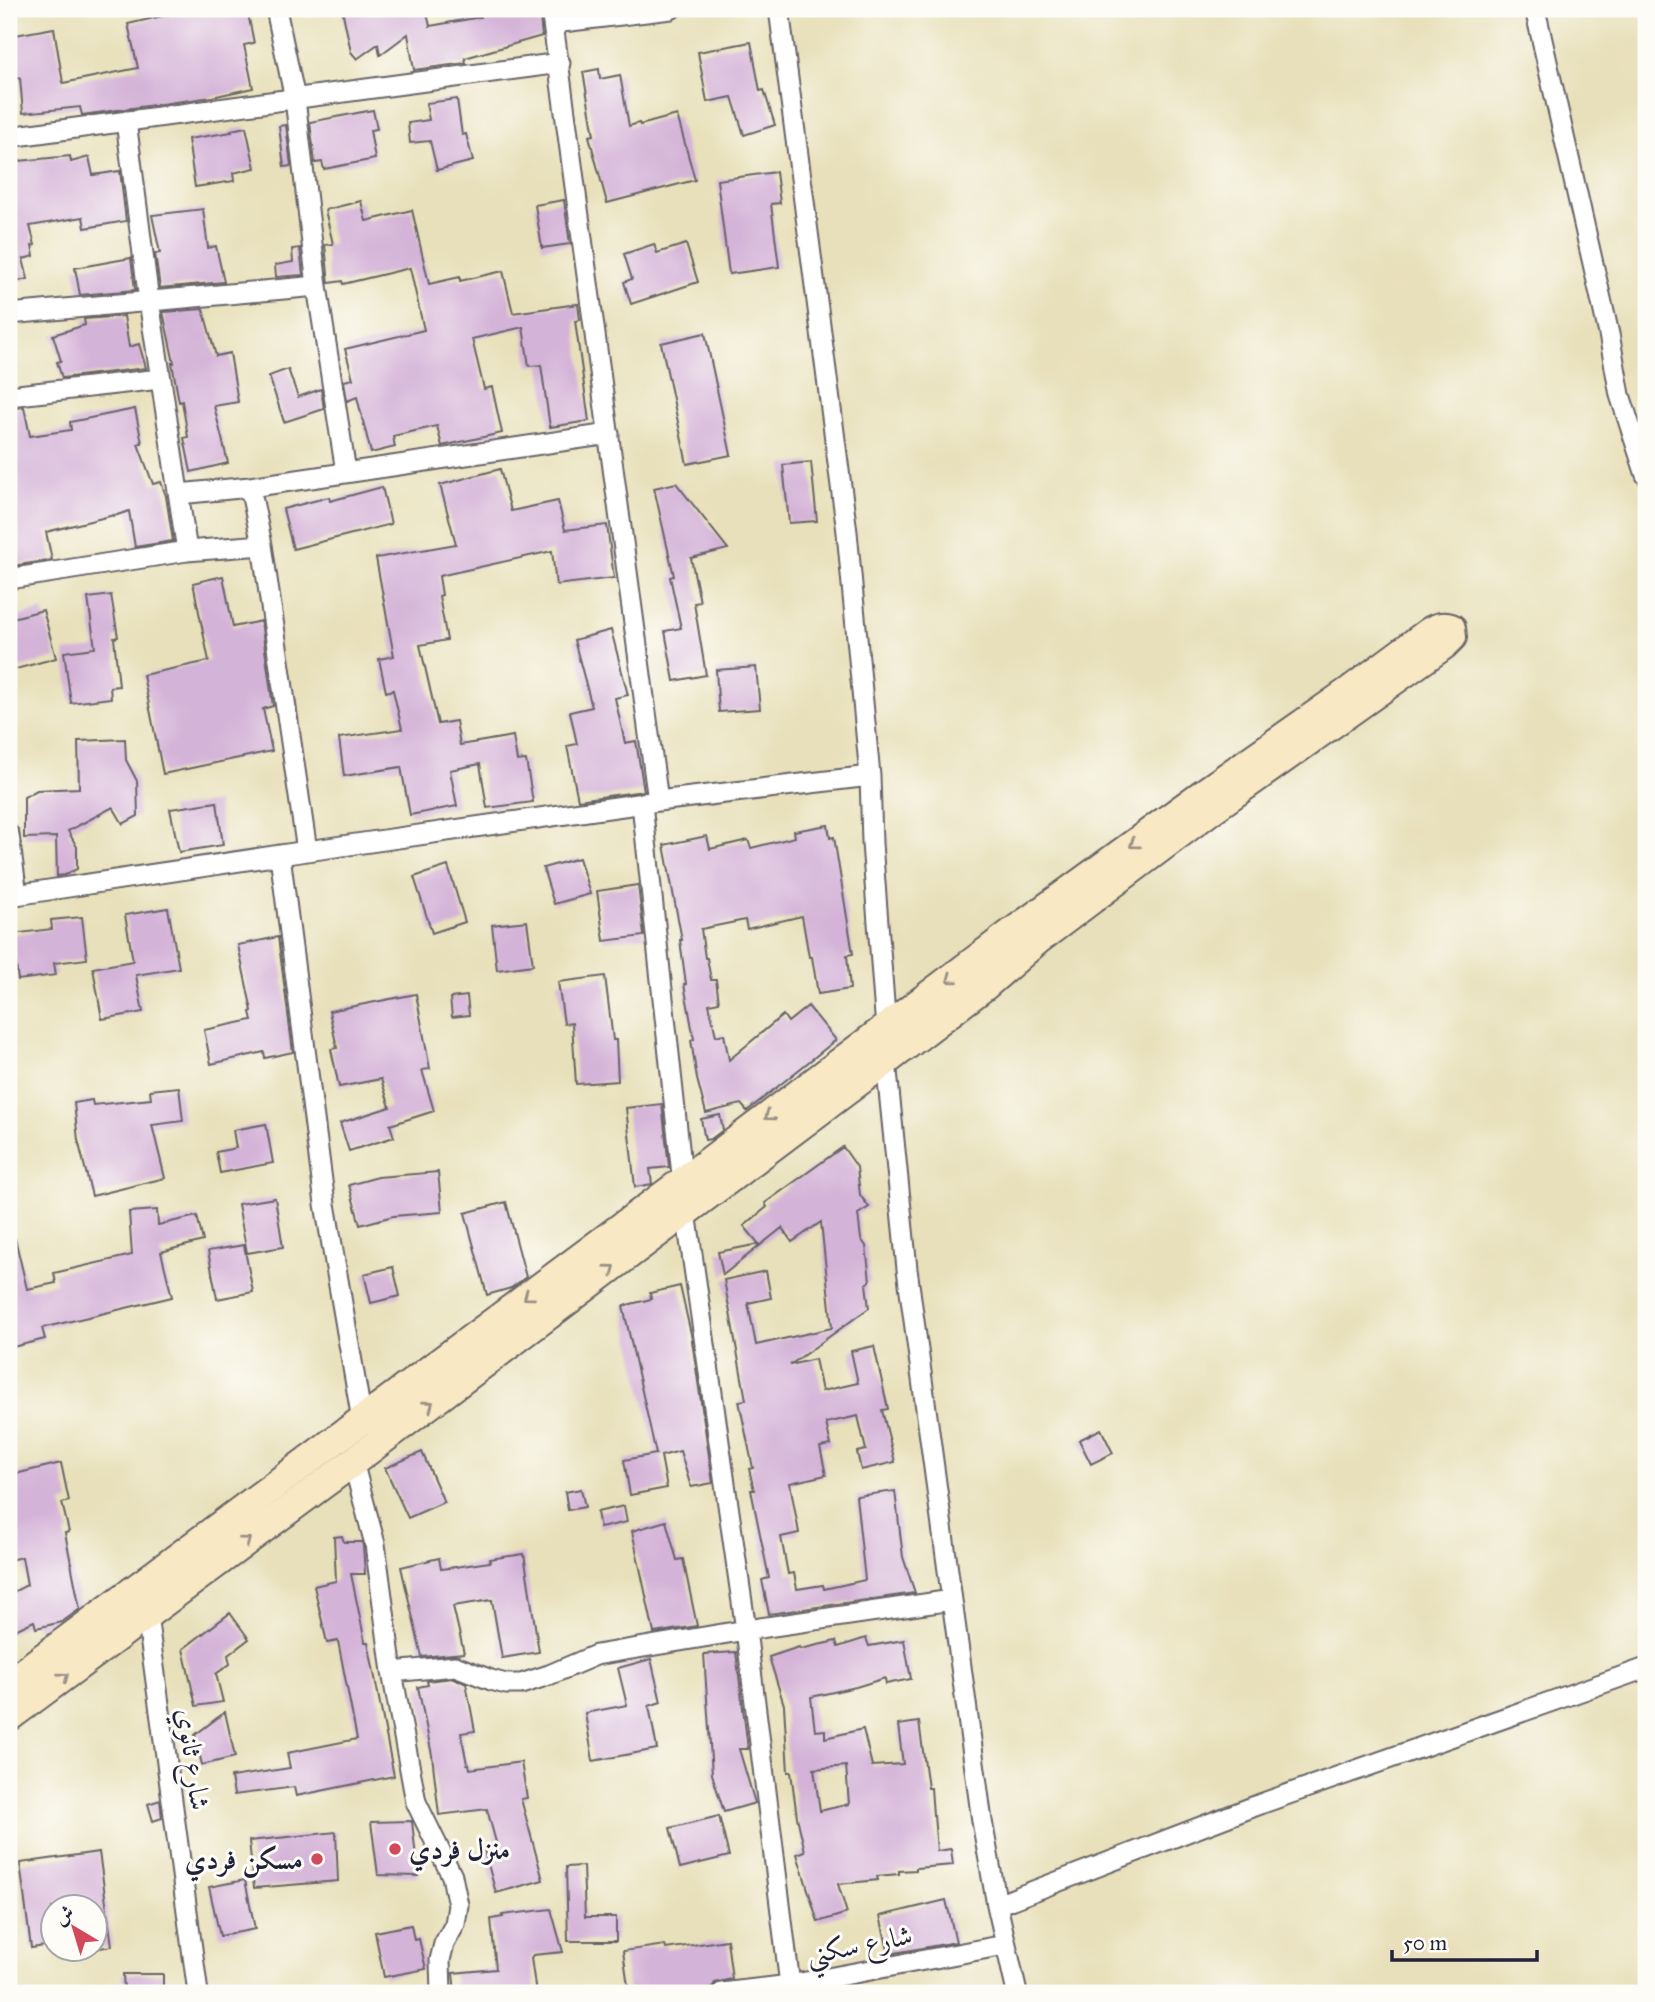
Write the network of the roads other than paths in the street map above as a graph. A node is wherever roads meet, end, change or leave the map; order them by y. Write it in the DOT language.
graph roads {
  1 [pos="276,9"];
  2 [pos="671,9"];
  3 [pos="779,9"];
  4 [pos="1535,9"];
  5 [pos="552,16"];
  6 [pos="560,63"];
  7 [pos="295,99"];
  8 [pos="126,121"];
  9 [pos="9,137"];
  10 [pos="317,286"];
  11 [pos="149,301"];
  12 [pos="9,314"];
  13 [pos="160,379"];
  14 [pos="9,397"];
  15 [pos="609,434"];
  16 [pos="346,472"];
  17 [pos="1646,475"];
  18 [pos="250,487"];
  19 [pos="179,495"];
  20 [pos="262,545"];
  21 [pos="187,551"];
  22 [pos="9,579"];
  23 [pos="870,776"];
  24 [pos="650,803"];
  25 [pos="9,835"];
  26 [pos="307,851"];
  27 [pos="280,855"];
  28 [pos="13,895"];
  29 [pos="886,1029"];
  30 [pos="886,1061"];
  31 [pos="683,1181"];
  32 [pos="686,1212"];
  33 [pos="362,1420"];
  34 [pos="353,1462"];
  35 [pos="952,1600"];
  36 [pos="147,1615"];
  37 [pos="746,1630"];
  38 [pos="1646,1668"];
  39 [pos="392,1672"];
  40 [pos="9,1683"];
  41 [pos="9,1717"];
  42 [pos="997,1905"];
  43 [pos="1005,1945"];
  44 [pos="790,1989"];
  45 [pos="198,1993"];
  46 [pos="441,1993"];
  47 [pos="722,1993"];
  48 [pos="1017,1993"];
  1 -- 7 [label="street"];
  2 -- 5 [label="street"];
  3 -- 23 [label="street"];
  4 -- 17 [label="street"];
  5 -- 6 [label="street"];
  6 -- 7 [label="street"];
  6 -- 15 [label="street"];
  7 -- 8 [label="street"];
  7 -- 10 [label="street"];
  8 -- 9 [label="street"];
  8 -- 11 [label="street"];
  10 -- 11 [label="street"];
  10 -- 16 [label="street"];
  11 -- 12 [label="street"];
  11 -- 13 [label="street"];
  13 -- 14 [label="street"];
  13 -- 19 [label="street"];
  15 -- 16 [label="street"];
  15 -- 24 [label="street"];
  16 -- 18 [label="street"];
  18 -- 19 [label="street"];
  18 -- 20 [label="street"];
  19 -- 21 [label="street"];
  20 -- 21 [label="street"];
  20 -- 26 [label="street"];
  21 -- 22 [label="street"];
  23 -- 24 [label="street"];
  23 -- 29 [label="street"];
  24 -- 26 [label="street"];
  24 -- 31 [label="street"];
  25 -- 28 [label="street"];
  26 -- 27 [label="street"];
  27 -- 28 [label="street"];
  27 -- 33 [label="street"];
  29 -- 30 [label="street"];
  30 -- 29 [label="street, one-way"];
  29 -- 31 [label="street, one-way"];
  30 -- 32 [label="street"];
  30 -- 35 [label="street"];
  31 -- 32 [label="street"];
  31 -- 33 [label="street, one-way"];
  34 -- 32 [label="street, one-way"];
  32 -- 37 [label="street"];
  33 -- 40 [label="street"];
  36 -- 34 [label="street, one-way"];
  34 -- 39 [label="street"];
  35 -- 37 [label="street"];
  35 -- 42 [label="street"];
  41 -- 36 [label="street, one-way"];
  36 -- 45 [label="street, شارع ثانوي"];
  37 -- 39 [label="street"];
  37 -- 44 [label="street"];
  38 -- 42 [label="street"];
  39 -- 46 [label="street"];
  42 -- 43 [label="street"];
  43 -- 44 [label="street, شارع سكني"];
  43 -- 48 [label="street"];
  44 -- 47 [label="street, شارع سكني"];
}
